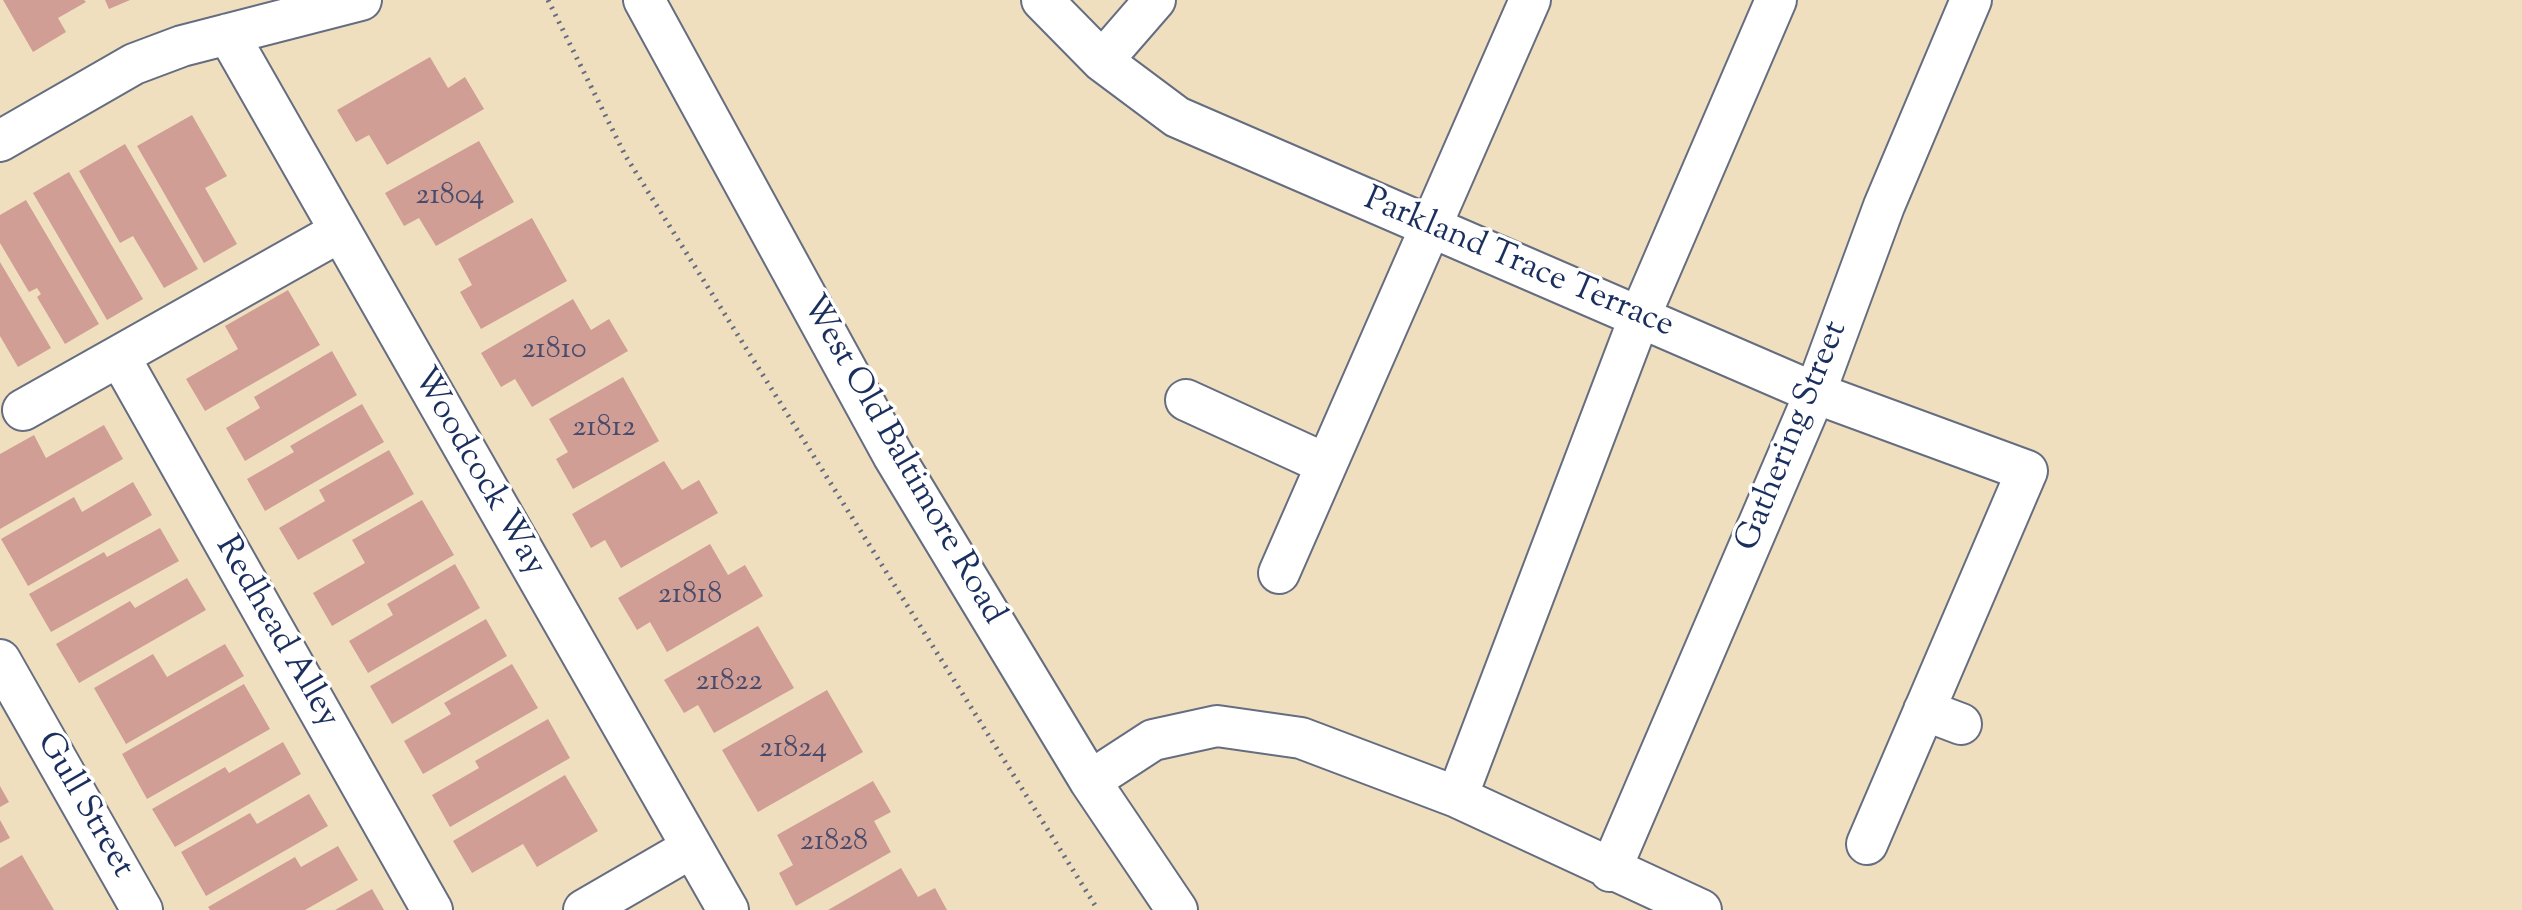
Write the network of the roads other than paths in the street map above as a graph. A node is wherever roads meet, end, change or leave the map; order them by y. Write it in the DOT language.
graph roads {
  1 [pos="361,0"];
  2 [pos="644,0"];
  3 [pos="1042,0"];
  4 [pos="1155,0"];
  5 [pos="1530,0"];
  6 [pos="1776,0"];
  7 [pos="1971,0"];
  8 [pos="228,34"];
  9 [pos="1102,61"];
  10 [pos="0,141"];
  11 [pos="1429,228"];
  12 [pos="339,232"];
  13 [pos="1640,316"];
  14 [pos="119,356"];
  15 [pos="1815,393"];
  16 [pos="1186,400"];
  17 [pos="23,410"];
  18 [pos="1326,464"];
  19 [pos="1279,573"];
  20 [pos="0,660"];
  21 [pos="1924,710"];
  22 [pos="1961,724"];
  23 [pos="1090,781"];
  24 [pos="1457,797"];
  25 [pos="1867,844"];
  26 [pos="691,848"];
  27 [pos="1610,871"];
  28 [pos="142,910"];
  29 [pos="432,910"];
  30 [pos="584,910"];
  31 [pos="728,910"];
  32 [pos="1177,910"];
  33 [pos="1701,910"];
  1 -- 8 [label="street"];
  2 -- 23 [label="street, West Old Baltimore Road"];
  3 -- 9 [label="street, Parkland Trace Terrace"];
  4 -- 9 [label="street"];
  5 -- 11 [label="street"];
  6 -- 13 [label="street"];
  7 -- 15 [label="street, Gathering Street"];
  8 -- 10 [label="street"];
  8 -- 12 [label="street, Woodcock Way"];
  9 -- 11 [label="street, Parkland Trace Terrace"];
  11 -- 13 [label="street, Parkland Trace Terrace"];
  11 -- 18 [label="street"];
  12 -- 14 [label="street"];
  12 -- 26 [label="street, Woodcock Way"];
  13 -- 15 [label="street, Parkland Trace Terrace"];
  13 -- 24 [label="street"];
  14 -- 17 [label="street"];
  14 -- 29 [label="street, Redhead Alley"];
  15 -- 21 [label="street, Parkland Trace Terrace"];
  15 -- 27 [label="street, Gathering Street"];
  16 -- 18 [label="street"];
  18 -- 19 [label="street"];
  20 -- 28 [label="street, Gull Street"];
  21 -- 22 [label="street"];
  21 -- 25 [label="street"];
  23 -- 24 [label="street"];
  23 -- 32 [label="street, West Old Baltimore Road"];
  24 -- 27 [label="street"];
  26 -- 30 [label="street"];
  26 -- 31 [label="street, Woodcock Way"];
  27 -- 33 [label="street"];
}
